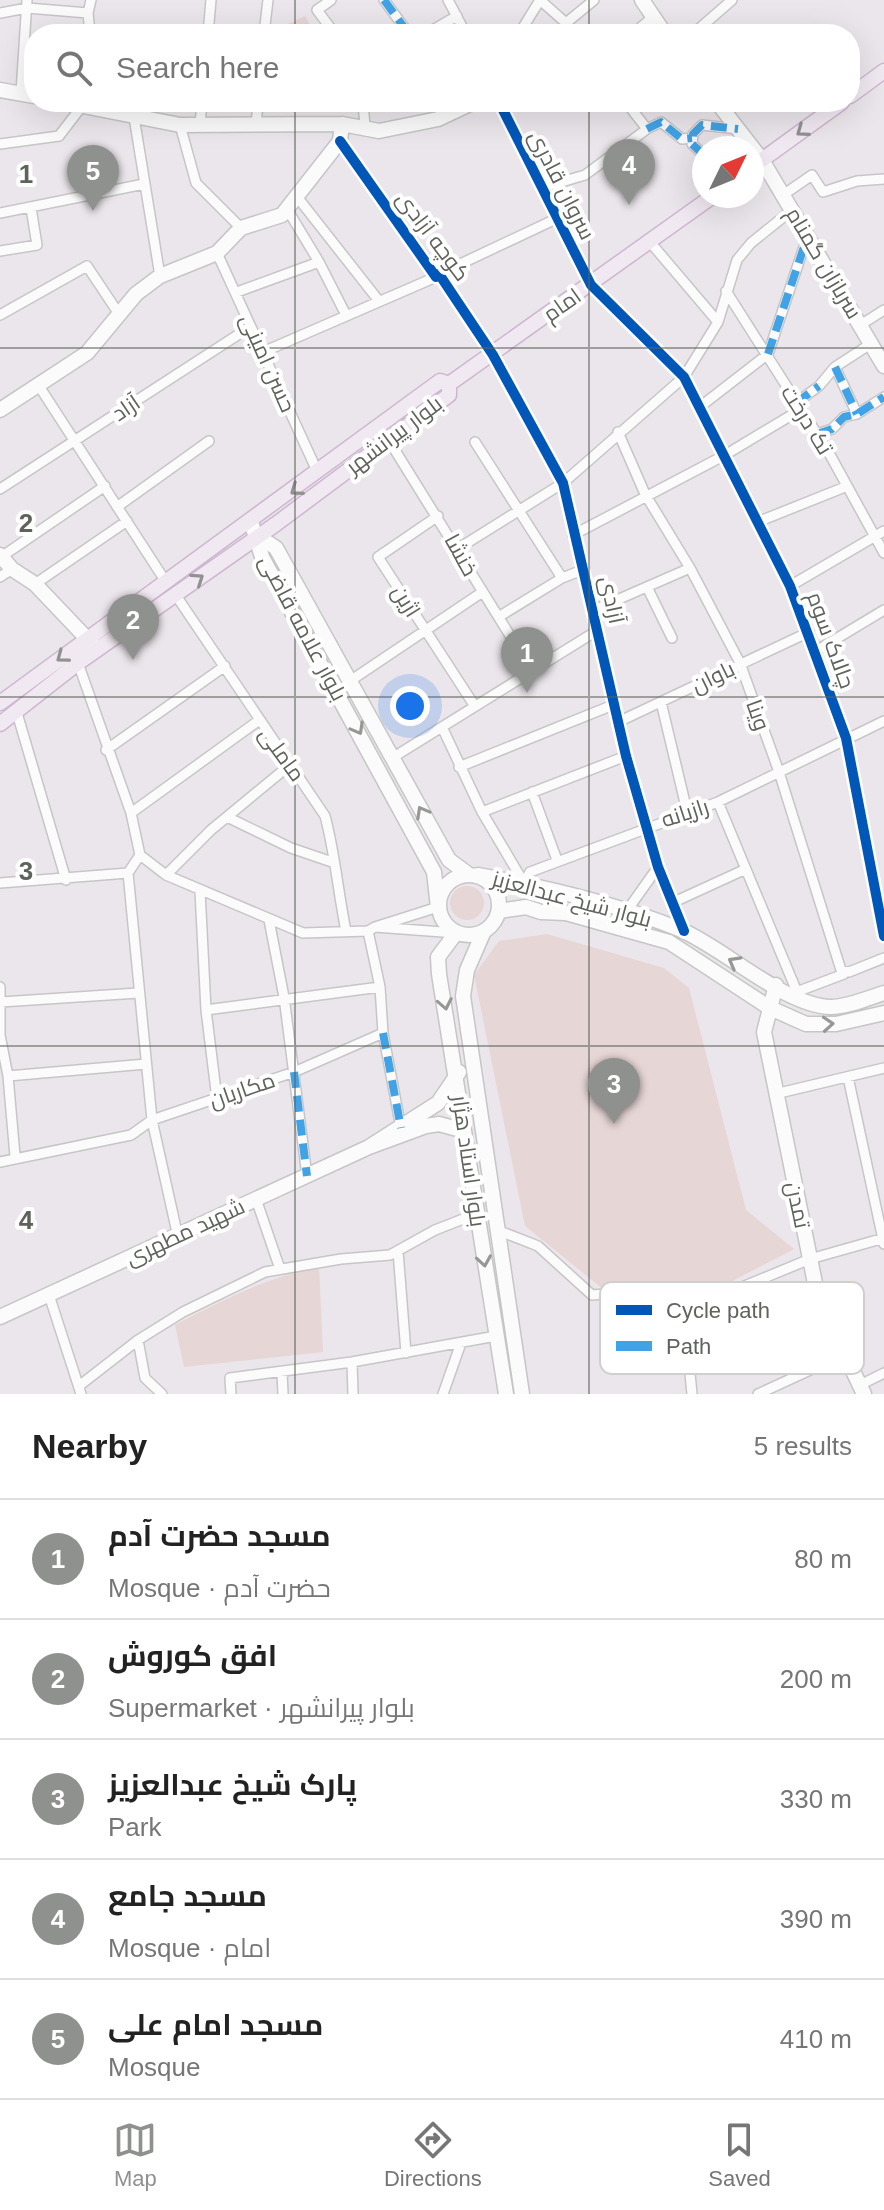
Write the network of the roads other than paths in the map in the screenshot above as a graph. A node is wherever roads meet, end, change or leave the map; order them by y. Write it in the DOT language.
graph roads {
  1 [pos="91,0"];
  2 [pos="211,0"];
  3 [pos="268,0"];
  4 [pos="331,0"];
  5 [pos="384,0"];
  6 [pos="448,0"];
  7 [pos="540,0"];
  8 [pos="594,0"];
  9 [pos="642,0"];
  10 [pos="732,0"];
  11 [pos="27,4"];
  12 [pos="0,13"];
  13 [pos="88,13"];
  14 [pos="457,16"];
  15 [pos="653,17"];
  16 [pos="566,23"];
  17 [pos="27,24"];
  18 [pos="89,24"];
  19 [pos="209,24"];
  20 [pos="265,24"];
  21 [pos="328,24"];
  22 [pos="402,24"];
  23 [pos="443,24"];
  24 [pos="461,24"];
  25 [pos="525,24"];
  26 [pos="645,24"];
  27 [pos="658,24"];
  28 [pos="704,24"];
  29 [pos="884,71"];
  30 [pos="860,89"];
  31 [pos="0,90"];
  32 [pos="24,94"];
  33 [pos="85,112"];
  34 [pos="115,112"];
  35 [pos="201,112"];
  36 [pos="257,112"];
  37 [pos="364,112"];
  38 [pos="453,112"];
  39 [pos="504,112"];
  40 [pos="634,112"];
  41 [pos="725,112"];
  42 [pos="828,112"];
  43 [pos="134,117"];
  44 [pos="342,124"];
  45 [pos="180,125"];
  46 [pos="200,125"];
  47 [pos="256,126"];
  48 [pos="365,127"];
  49 [pos="647,129"];
  50 [pos="738,129"];
  51 [pos="694,136"];
  52 [pos="742,136"];
  53 [pos="692,138"];
  54 [pos="340,141"];
  55 [pos="0,144"];
  56 [pos="764,159"];
  57 [pos="764,172"];
  58 [pos="884,179"];
  59 [pos="144,184"];
  60 [pos="541,188"];
  61 [pos="783,195"];
  62 [pos="292,204"];
  63 [pos="31,208"];
  64 [pos="697,208"];
  65 [pos="792,210"];
  66 [pos="0,213"];
  67 [pos="558,218"];
  68 [pos="241,228"];
  69 [pos="808,235"];
  70 [pos="650,242"];
  71 [pos="0,251"];
  72 [pos="217,253"];
  73 [pos="319,262"];
  74 [pos="438,275"];
  75 [pos="160,276"];
  76 [pos="591,285"];
  77 [pos="726,291"];
  78 [pos="237,292"];
  79 [pos="379,301"];
  80 [pos="884,310"];
  81 [pos="119,314"];
  82 [pos="0,315"];
  83 [pos="346,315"];
  84 [pos="718,322"];
  85 [pos="862,324"];
  86 [pos="250,327"];
  87 [pos="869,345"];
  88 [pos="263,352"];
  89 [pos="768,354"];
  90 [pos="493,355"];
  91 [pos="884,366"];
  92 [pos="835,367"];
  93 [pos="684,377"];
  94 [pos="37,383"];
  95 [pos="449,384"];
  96 [pos="884,397"];
  97 [pos="701,406"];
  98 [pos="798,407"];
  99 [pos="0,410"];
  100 [pos="857,414"];
  101 [pos="618,432"];
  102 [pos="817,434"];
  103 [pos="388,439"];
  104 [pos="209,441"];
  105 [pos="475,442"];
  106 [pos="75,443"];
  107 [pos="725,455"];
  108 [pos="318,473"];
  109 [pos="563,483"];
  110 [pos="105,486"];
  111 [pos="845,487"];
  112 [pos="0,489"];
  113 [pos="645,494"];
  114 [pos="117,507"];
  115 [pos="520,511"];
  116 [pos="438,516"];
  117 [pos="127,521"];
  118 [pos="760,521"];
  119 [pos="251,522"];
  120 [pos="879,533"];
  121 [pos="573,535"];
  122 [pos="258,536"];
  123 [pos="459,548"];
  124 [pos="884,553"];
  125 [pos="1,556"];
  126 [pos="690,568"];
  127 [pos="585,569"];
  128 [pos="6,573"];
  129 [pos="562,578"];
  130 [pos="35,584"];
  131 [pos="790,586"];
  132 [pos="647,587"];
  133 [pos="171,588"];
  134 [pos="481,593"];
  135 [pos="594,610"];
  136 [pos="884,610"];
  137 [pos="500,616"];
  138 [pos="598,630"];
  139 [pos="425,632"];
  140 [pos="809,632"];
  141 [pos="672,638"];
  142 [pos="92,644"];
  143 [pos="816,651"];
  144 [pos="78,663"];
  145 [pos="740,663"];
  146 [pos="225,666"];
  147 [pos="532,671"];
  148 [pos="350,681"];
  149 [pos="1,699"];
  150 [pos="661,702"];
  151 [pos="474,705"];
  152 [pos="613,705"];
  153 [pos="17,713"];
  154 [pos="258,721"];
  155 [pos="884,721"];
  156 [pos="618,722"];
  157 [pos="0,724"];
  158 [pos="442,727"];
  159 [pos="846,738"];
  160 [pos="106,750"];
  161 [pos="626,756"];
  162 [pos="392,758"];
  163 [pos="291,764"];
  164 [pos="459,767"];
  165 [pos="779,772"];
  166 [pos="532,792"];
  167 [pos="718,802"];
  168 [pos="687,811"];
  169 [pos="482,812"];
  170 [pos="131,813"];
  171 [pos="227,817"];
  172 [pos="646,826"];
  173 [pos="140,855"];
  174 [pos="557,860"];
  175 [pos="332,862"];
  176 [pos="658,867"];
  177 [pos="746,869"];
  178 [pos="128,873"];
  179 [pos="166,875"];
  180 [pos="473,875"];
  181 [pos="66,880"];
  182 [pos="0,883"];
  183 [pos="524,883"];
  184 [pos="200,891"];
  185 [pos="674,902"];
  186 [pos="438,907"];
  187 [pos="499,911"];
  188 [pos="626,912"];
  189 [pos="269,920"];
  190 [pos="371,929"];
  191 [pos="346,931"];
  192 [pos="484,931"];
  193 [pos="684,931"];
  194 [pos="456,933"];
  195 [pos="884,936"];
  196 [pos="884,958"];
  197 [pos="844,974"];
  198 [pos="776,985"];
  199 [pos="0,987"];
  200 [pos="380,987"];
  201 [pos="138,993"];
  202 [pos="794,993"];
  203 [pos="884,993"];
  204 [pos="284,997"];
  205 [pos="1,1002"];
  206 [pos="770,1008"];
  207 [pos="206,1010"];
  208 [pos="884,1013"];
  209 [pos="383,1033"];
  210 [pos="0,1036"];
  211 [pos="146,1064"];
  212 [pos="884,1068"];
  213 [pos="474,1069"];
  214 [pos="294,1072"];
  215 [pos="456,1073"];
  216 [pos="8,1076"];
  217 [pos="848,1077"];
  218 [pos="775,1094"];
  219 [pos="217,1099"];
  220 [pos="479,1105"];
  221 [pos="152,1120"];
  222 [pos="462,1120"];
  223 [pos="439,1124"];
  224 [pos="401,1128"];
  225 [pos="465,1137"];
  226 [pos="369,1147"];
  227 [pos="15,1156"];
  228 [pos="0,1162"];
  229 [pos="307,1176"];
  230 [pos="256,1199"];
  231 [pos="494,1211"];
  232 [pos="476,1214"];
  233 [pos="497,1230"];
  234 [pos="178,1237"];
  235 [pos="883,1240"];
  236 [pos="398,1251"];
  237 [pos="810,1259"];
  238 [pos="280,1269"];
  239 [pos="754,1282"];
  240 [pos="815,1282"];
  241 [pos="600,1294"];
  242 [pos="49,1295"];
  243 [pos="0,1317"];
  244 [pos="496,1336"];
  245 [pos="138,1340"];
  246 [pos="461,1343"];
  247 [pos="406,1353"];
  248 [pos="352,1362"];
  249 [pos="282,1372"];
  250 [pos="884,1373"];
  251 [pos="690,1374"];
  252 [pos="802,1374"];
  253 [pos="80,1390"];
  254 [pos="862,1390"];
  255 [pos="162,1394"];
  256 [pos="231,1394"];
  257 [pos="283,1394"];
  258 [pos="353,1394"];
  259 [pos="443,1394"];
  260 [pos="506,1394"];
  261 [pos="522,1394"];
  262 [pos="692,1394"];
  263 [pos="758,1394"];
  1 -- 13 [label="street"];
  2 -- 19 [label="street"];
  3 -- 20 [label="street"];
  4 -- 21 [label="street"];
  5 -- 22 [label="street"];
  6 -- 14 [label="street"];
  7 -- 16 [label="street"];
  7 -- 25 [label="street"];
  8 -- 16 [label="street"];
  9 -- 15 [label="street"];
  10 -- 28 [label="street"];
  11 -- 12 [label="street"];
  11 -- 13 [label="street"];
  11 -- 17 [label="street"];
  13 -- 18 [label="street"];
  14 -- 23 [label="street"];
  14 -- 24 [label="street"];
  15 -- 26 [label="street"];
  15 -- 27 [label="street"];
  29 -- 30 [label="main road"];
  31 -- 32 [label="street"];
  33 -- 55 [label="street"];
  34 -- 43 [label="street"];
  35 -- 46 [label="street"];
  36 -- 47 [label="street"];
  37 -- 48 [label="street"];
  38 -- 48 [label="street"];
  39 -- 60 [label="street, سروان قادری"];
  40 -- 49 [label="street"];
  41 -- 50 [label="street, سربازان گمنام"];
  42 -- 56 [label="main road, one-way"];
  43 -- 45 [label="street"];
  43 -- 59 [label="street"];
  44 -- 47 [label="street"];
  44 -- 48 [label="street"];
  44 -- 54 [label="street"];
  45 -- 46 [label="street"];
  45 -- 68 [label="street"];
  46 -- 47 [label="street"];
  49 -- 53 [label="street"];
  49 -- 60 [label="street"];
  50 -- 51 [label="street"];
  50 -- 52 [label="street, سربازان گمنام"];
  54 -- 62 [label="street"];
  54 -- 74 [label="street, کوچه آزادی"];
  57 -- 61 [label="street, سربازان گمنام"];
  58 -- 61 [label="street"];
  59 -- 63 [label="street"];
  59 -- 75 [label="street"];
  60 -- 67 [label="street, سروان قادری"];
  61 -- 65 [label="street, سربازان گمنام"];
  62 -- 68 [label="street"];
  62 -- 73 [label="street"];
  62 -- 79 [label="street"];
  63 -- 66 [label="street"];
  63 -- 71 [label="street"];
  64 -- 70 [label="main road, امام"];
  65 -- 69 [label="street, سربازان گمنام"];
  65 -- 77 [label="street"];
  67 -- 74 [label="street"];
  67 -- 76 [label="street, سروان قادری"];
  68 -- 72 [label="street"];
  69 -- 85 [label="street, سربازان گمنام"];
  69 -- 89 [label="street"];
  70 -- 76 [label="main road, امام"];
  70 -- 84 [label="street"];
  72 -- 75 [label="street"];
  72 -- 78 [label="street, حسن امینی"];
  73 -- 78 [label="street"];
  73 -- 83 [label="street"];
  74 -- 79 [label="street"];
  74 -- 90 [label="street, کوچه آزادی"];
  75 -- 81 [label="street"];
  76 -- 90 [label="main road, امام"];
  76 -- 93 [label="street, سروان قادری"];
  77 -- 84 [label="street"];
  77 -- 89 [label="street, تک درخت"];
  78 -- 86 [label="street, حسن امینی"];
  79 -- 83 [label="street"];
  80 -- 85 [label="street"];
  81 -- 82 [label="street"];
  81 -- 94 [label="street"];
  83 -- 88 [label="street"];
  84 -- 93 [label="street"];
  85 -- 87 [label="street, سربازان گمنام"];
  86 -- 88 [label="street, حسن امینی"];
  86 -- 106 [label="street, آزاد"];
  87 -- 91 [label="street, سربازان گمنام"];
  87 -- 92 [label="street"];
  88 -- 108 [label="street, حسن امینی"];
  89 -- 97 [label="street"];
  89 -- 98 [label="street, تک درخت"];
  90 -- 95 [label="main road, امام"];
  90 -- 109 [label="street, آزادی"];
  92 -- 98 [label="street"];
  92 -- 100 [label="street"];
  93 -- 97 [label="street, چالاک سوم"];
  93 -- 101 [label="street"];
  94 -- 99 [label="street"];
  94 -- 106 [label="street, ماملی"];
  95 -- 103 [label="main road, بلوار پیرانشهر"];
  95 -- 108 [label="main road, بلوار پیرانشهر"];
  96 -- 100 [label="street"];
  97 -- 107 [label="street, چالاک سوم"];
  98 -- 102 [label="street, تک درخت"];
  98 -- 107 [label="street"];
  100 -- 102 [label="street"];
  101 -- 109 [label="street"];
  101 -- 113 [label="street, وینا"];
  102 -- 111 [label="street, تک درخت"];
  103 -- 116 [label="street, خنشا"];
  103 -- 122 [label="main road, بلوار پیرانشهر"];
  104 -- 114 [label="street"];
  105 -- 115 [label="street"];
  106 -- 110 [label="street, ماملی"];
  106 -- 112 [label="street, آزاد"];
  107 -- 113 [label="street"];
  107 -- 118 [label="street, چالاک سوم"];
  108 -- 119 [label="main road, بلوار پیرانشهر, one-way"];
  109 -- 115 [label="street"];
  109 -- 121 [label="street, آزادی"];
  110 -- 114 [label="street, ماملی"];
  110 -- 125 [label="street"];
  111 -- 118 [label="street"];
  111 -- 120 [label="street, تک درخت"];
  113 -- 121 [label="street"];
  113 -- 126 [label="street, وینا"];
  114 -- 117 [label="street, ماملی"];
  115 -- 123 [label="street"];
  115 -- 129 [label="street"];
  116 -- 123 [label="street, خنشا"];
  116 -- 139 [label="street, اژین"];
  117 -- 130 [label="street"];
  117 -- 133 [label="street, ماملی"];
  118 -- 131 [label="street, چالاک سوم"];
  119 -- 122 [label="street"];
  119 -- 133 [label="main road, بلوار پیرانشهر"];
  120 -- 124 [label="street, تک درخت"];
  120 -- 131 [label="street"];
  121 -- 127 [label="street, آزادی"];
  133 -- 122 [label="main road, بلوار پیرانشهر, one-way"];
  122 -- 148 [label="street, بلوار علامه قاضی"];
  122 -- 186 [label="street, بلوار علامه قاضی, one-way"];
  123 -- 134 [label="street, خنشا"];
  125 -- 128 [label="street"];
  126 -- 132 [label="street"];
  126 -- 145 [label="street, وینا"];
  127 -- 129 [label="street"];
  127 -- 135 [label="street, آزادی"];
  128 -- 130 [label="street"];
  129 -- 137 [label="street"];
  130 -- 142 [label="street"];
  131 -- 140 [label="street, چالاک سوم"];
  132 -- 135 [label="street"];
  132 -- 141 [label="street"];
  133 -- 142 [label="main road, بلوار پیرانشهر"];
  133 -- 146 [label="street, ماملی"];
  134 -- 137 [label="street, خنشا"];
  134 -- 139 [label="street"];
  135 -- 138 [label="street, آزادی"];
  136 -- 143 [label="street"];
  137 -- 147 [label="street, خنشا"];
  138 -- 147 [label="street"];
  138 -- 152 [label="street, آزادی"];
  139 -- 148 [label="street"];
  139 -- 151 [label="street, اژین"];
  140 -- 143 [label="street, چالاک سوم"];
  140 -- 145 [label="street, باوان"];
  142 -- 144 [label="main road, بلوار پیرانشهر"];
  142 -- 149 [label="main road, بلوار پیرانشهر, one-way"];
  143 -- 159 [label="street, چالاک سوم"];
  144 -- 153 [label="main road, بلوار پیرانشهر"];
  144 -- 160 [label="street"];
  145 -- 150 [label="street, باوان"];
  145 -- 165 [label="street, وینا"];
  146 -- 154 [label="street, ماملی"];
  146 -- 160 [label="street"];
  147 -- 151 [label="street"];
  148 -- 162 [label="street, بلوار علامه قاضی"];
  150 -- 156 [label="street, باوان"];
  150 -- 168 [label="street"];
  151 -- 158 [label="street"];
  152 -- 156 [label="street, آزادی"];
  152 -- 164 [label="street"];
  153 -- 157 [label="main road, بلوار پیرانشهر"];
  153 -- 181 [label="street"];
  154 -- 163 [label="street, ماملی"];
  154 -- 170 [label="street"];
  155 -- 159 [label="street, رازیانه"];
  156 -- 161 [label="street, آزادی"];
  158 -- 162 [label="street"];
  158 -- 164 [label="street"];
  159 -- 165 [label="street, رازیانه"];
  159 -- 195 [label="street, چالاک سوم"];
  160 -- 170 [label="street"];
  161 -- 166 [label="street"];
  161 -- 172 [label="street, آزادی"];
  180 -- 162 [label="street, بلوار علامه قاضی, one-way"];
  163 -- 171 [label="street"];
  163 -- 175 [label="street, ماملی"];
  164 -- 169 [label="street"];
  165 -- 167 [label="street, رازیانه"];
  165 -- 197 [label="street, وینا"];
  166 -- 169 [label="street"];
  166 -- 174 [label="street"];
  167 -- 168 [label="street, رازیانه"];
  167 -- 177 [label="street"];
  168 -- 172 [label="street, رازیانه"];
  169 -- 183 [label="street"];
  170 -- 173 [label="street"];
  171 -- 175 [label="street"];
  171 -- 179 [label="street"];
  172 -- 174 [label="street, رازیانه"];
  172 -- 176 [label="street, آزادی"];
  173 -- 178 [label="street"];
  173 -- 179 [label="street"];
  174 -- 183 [label="street, رازیانه"];
  175 -- 191 [label="street, ماملی"];
  176 -- 185 [label="street, آزادی"];
  176 -- 188 [label="street"];
  177 -- 185 [label="street"];
  177 -- 202 [label="street"];
  178 -- 181 [label="street"];
  178 -- 201 [label="street"];
  179 -- 184 [label="street"];
  180 -- 183 [label="street, بلوار شیخ عبدالعزیز"];
  180 -- 186 [label="street"];
  180 -- 187 [label="street"];
  181 -- 182 [label="street"];
  183 -- 188 [label="street, بلوار شیخ عبدالعزیز"];
  184 -- 189 [label="street"];
  184 -- 207 [label="street"];
  185 -- 193 [label="street, آزادی"];
  186 -- 190 [label="street"];
  186 -- 194 [label="street"];
  187 -- 192 [label="street"];
  187 -- 206 [label="street, بلوار شیخ عبدالعزیز"];
  188 -- 193 [label="street, بلوار شیخ عبدالعزیز"];
  189 -- 191 [label="street"];
  189 -- 204 [label="street"];
  190 -- 191 [label="street"];
  190 -- 194 [label="street"];
  190 -- 200 [label="street"];
  192 -- 194 [label="street"];
  192 -- 213 [label="street, بلوار استاد هژار"];
  198 -- 193 [label="street, بلوار شیخ عبدالعزیز, one-way"];
  194 -- 215 [label="street, بلوار استاد هژار, one-way"];
  196 -- 197 [label="street"];
  197 -- 202 [label="street"];
  198 -- 202 [label="street, بلوار شیخ عبدالعزیز"];
  198 -- 206 [label="street, تمدن"];
  199 -- 205 [label="street"];
  200 -- 204 [label="street"];
  200 -- 209 [label="street"];
  201 -- 205 [label="street"];
  201 -- 211 [label="street"];
  202 -- 203 [label="street, بلوار شیخ عبدالعزیز"];
  204 -- 207 [label="street"];
  204 -- 214 [label="street"];
  205 -- 210 [label="street"];
  206 -- 208 [label="street, بلوار شیخ عبدالعزیز, one-way"];
  206 -- 218 [label="street, تمدن"];
  207 -- 219 [label="street"];
  209 -- 214 [label="street, مکاریان"];
  209 -- 224 [label="street"];
  210 -- 216 [label="street"];
  211 -- 216 [label="street"];
  211 -- 221 [label="street"];
  212 -- 217 [label="street"];
  213 -- 215 [label="street"];
  213 -- 220 [label="street, بلوار استاد هژار"];
  214 -- 219 [label="street, مکاریان"];
  214 -- 229 [label="street"];
  215 -- 222 [label="street, بلوار استاد هژار"];
  215 -- 224 [label="street"];
  216 -- 227 [label="street"];
  217 -- 218 [label="street"];
  217 -- 235 [label="street"];
  218 -- 237 [label="street, تمدن"];
  219 -- 221 [label="street, مکاریان"];
  220 -- 222 [label="street"];
  220 -- 231 [label="street, بلوار استاد هژار"];
  221 -- 227 [label="street, مکاریان"];
  221 -- 234 [label="street"];
  222 -- 223 [label="street"];
  222 -- 225 [label="street, بلوار استاد هژار"];
  223 -- 225 [label="street"];
  223 -- 226 [label="street"];
  224 -- 226 [label="street"];
  225 -- 232 [label="street, بلوار استاد هژار"];
  226 -- 229 [label="street, شهید مطهری"];
  227 -- 228 [label="street, مکاریان"];
  229 -- 230 [label="street, شهید مطهری"];
  230 -- 234 [label="street, شهید مطهری"];
  230 -- 238 [label="street"];
  231 -- 232 [label="street"];
  231 -- 233 [label="street, بلوار استاد هژار"];
  232 -- 236 [label="street"];
  232 -- 244 [label="street, بلوار استاد هژار, one-way"];
  233 -- 241 [label="street"];
  233 -- 261 [label="street, بلوار استاد هژار"];
  234 -- 242 [label="street, شهید مطهری"];
  235 -- 237 [label="street"];
  236 -- 238 [label="street"];
  236 -- 247 [label="street"];
  237 -- 239 [label="street"];
  237 -- 240 [label="street, تمدن"];
  238 -- 245 [label="street"];
  242 -- 243 [label="street, شهید مطهری"];
  242 -- 253 [label="street"];
  244 -- 246 [label="street"];
  244 -- 260 [label="street, بلوار استاد هژار"];
  245 -- 253 [label="street"];
  245 -- 255 [label="street"];
  246 -- 247 [label="street"];
  246 -- 259 [label="street"];
  247 -- 248 [label="street"];
  248 -- 249 [label="street"];
  248 -- 258 [label="street"];
  249 -- 256 [label="street"];
  249 -- 257 [label="street"];
  250 -- 254 [label="street"];
  251 -- 262 [label="street"];
  252 -- 263 [label="street"];
}
